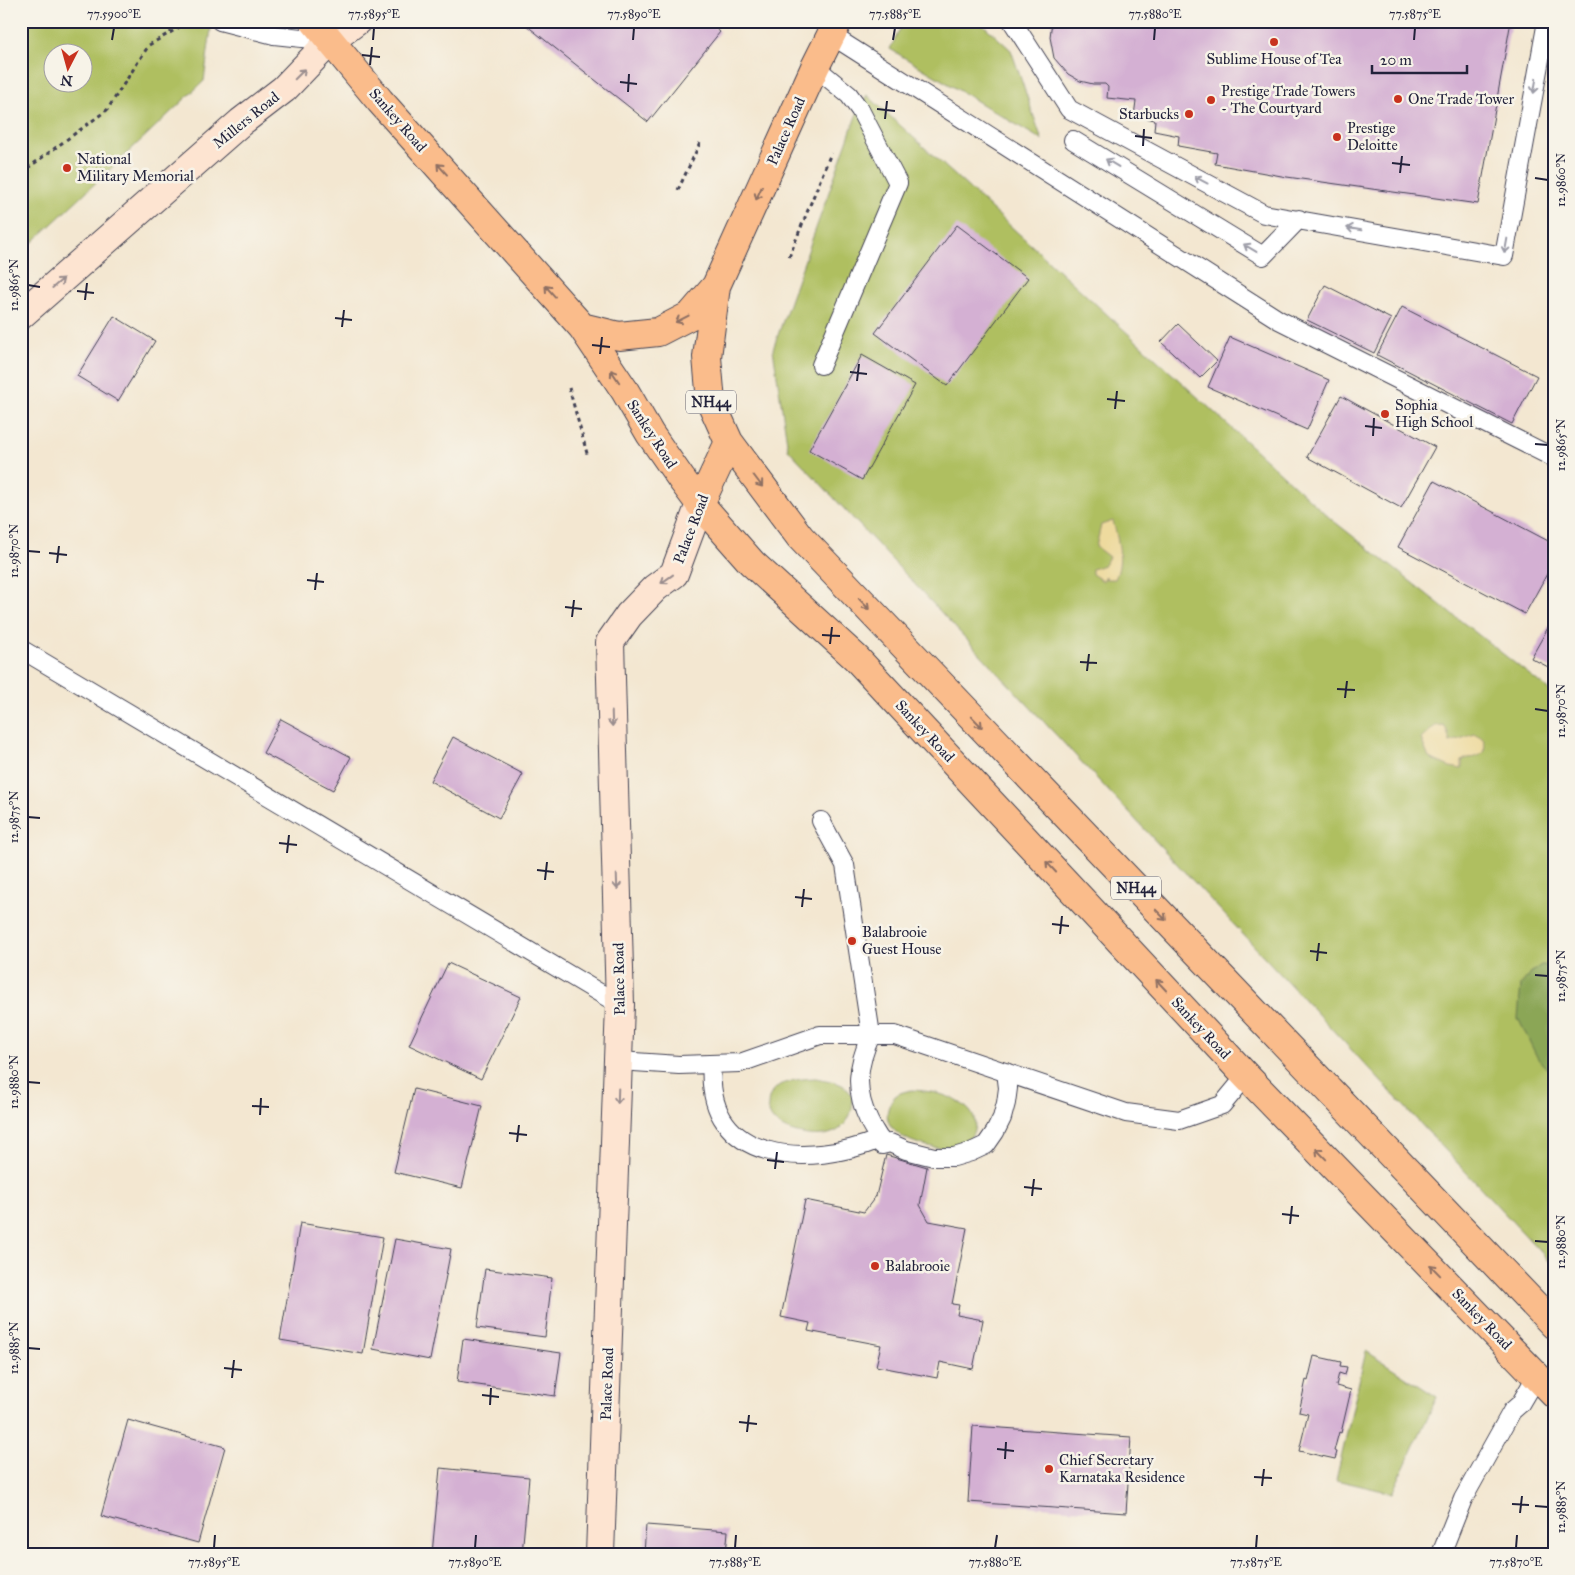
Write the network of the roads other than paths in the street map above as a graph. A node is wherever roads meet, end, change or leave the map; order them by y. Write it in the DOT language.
graph roads {
  1 [pos="220,21"];
  2 [pos="357,21"];
  3 [pos="1012,21"];
  4 [pos="1546,21"];
  5 [pos="834,28"];
  6 [pos="322,31"];
  7 [pos="815,67"];
  8 [pos="1074,140"];
  9 [pos="1300,220"];
  10 [pos="716,286"];
  11 [pos="21,315"];
  12 [pos="582,327"];
  13 [pos="821,365"];
  14 [pos="729,442"];
  15 [pos="1554,458"];
  16 [pos="700,504"];
  17 [pos="21,649"];
  18 [pos="821,821"];
  19 [pos="620,1005"];
  20 [pos="871,1035"];
  21 [pos="619,1061"];
  22 [pos="712,1064"];
  23 [pos="1006,1072"];
  24 [pos="1246,1076"];
  25 [pos="880,1139"];
  26 [pos="1554,1325"];
  27 [pos="1545,1384"];
  28 [pos="600,1554"];
  29 [pos="1441,1554"];
  1 -- 6 [label="lane"];
  2 -- 6 [label="street, Millers Road"];
  9 -- 3 [label="lane, one-way"];
  4 -- 9 [label="lane, one-way"];
  5 -- 7 [label="main road, Palace Road"];
  5 -- 15 [label="lane"];
  11 -- 6 [label="street, Millers Road, one-way"];
  12 -- 6 [label="main road, Sankey Road, one-way"];
  7 -- 10 [label="main road, Palace Road, one-way"];
  7 -- 13 [label="lane"];
  9 -- 8 [label="lane, one-way"];
  10 -- 12 [label="main road, one-way"];
  10 -- 14 [label="main road, Palace Road / NH44"];
  16 -- 12 [label="main road, Sankey Road, one-way"];
  14 -- 16 [label="main road, Palace Road"];
  14 -- 26 [label="main road, NH44, one-way"];
  16 -- 19 [label="street, Palace Road, one-way"];
  24 -- 16 [label="main road, Sankey Road, one-way"];
  17 -- 19 [label="lane"];
  18 -- 20 [label="lane"];
  19 -- 21 [label="street, Palace Road"];
  20 -- 22 [label="lane"];
  20 -- 23 [label="lane"];
  20 -- 25 [label="lane"];
  21 -- 22 [label="lane"];
  21 -- 28 [label="street, Palace Road, one-way"];
  22 -- 25 [label="lane"];
  23 -- 24 [label="lane"];
  23 -- 25 [label="lane"];
  27 -- 24 [label="main road, Sankey Road, one-way"];
  27 -- 29 [label="lane"];
}
